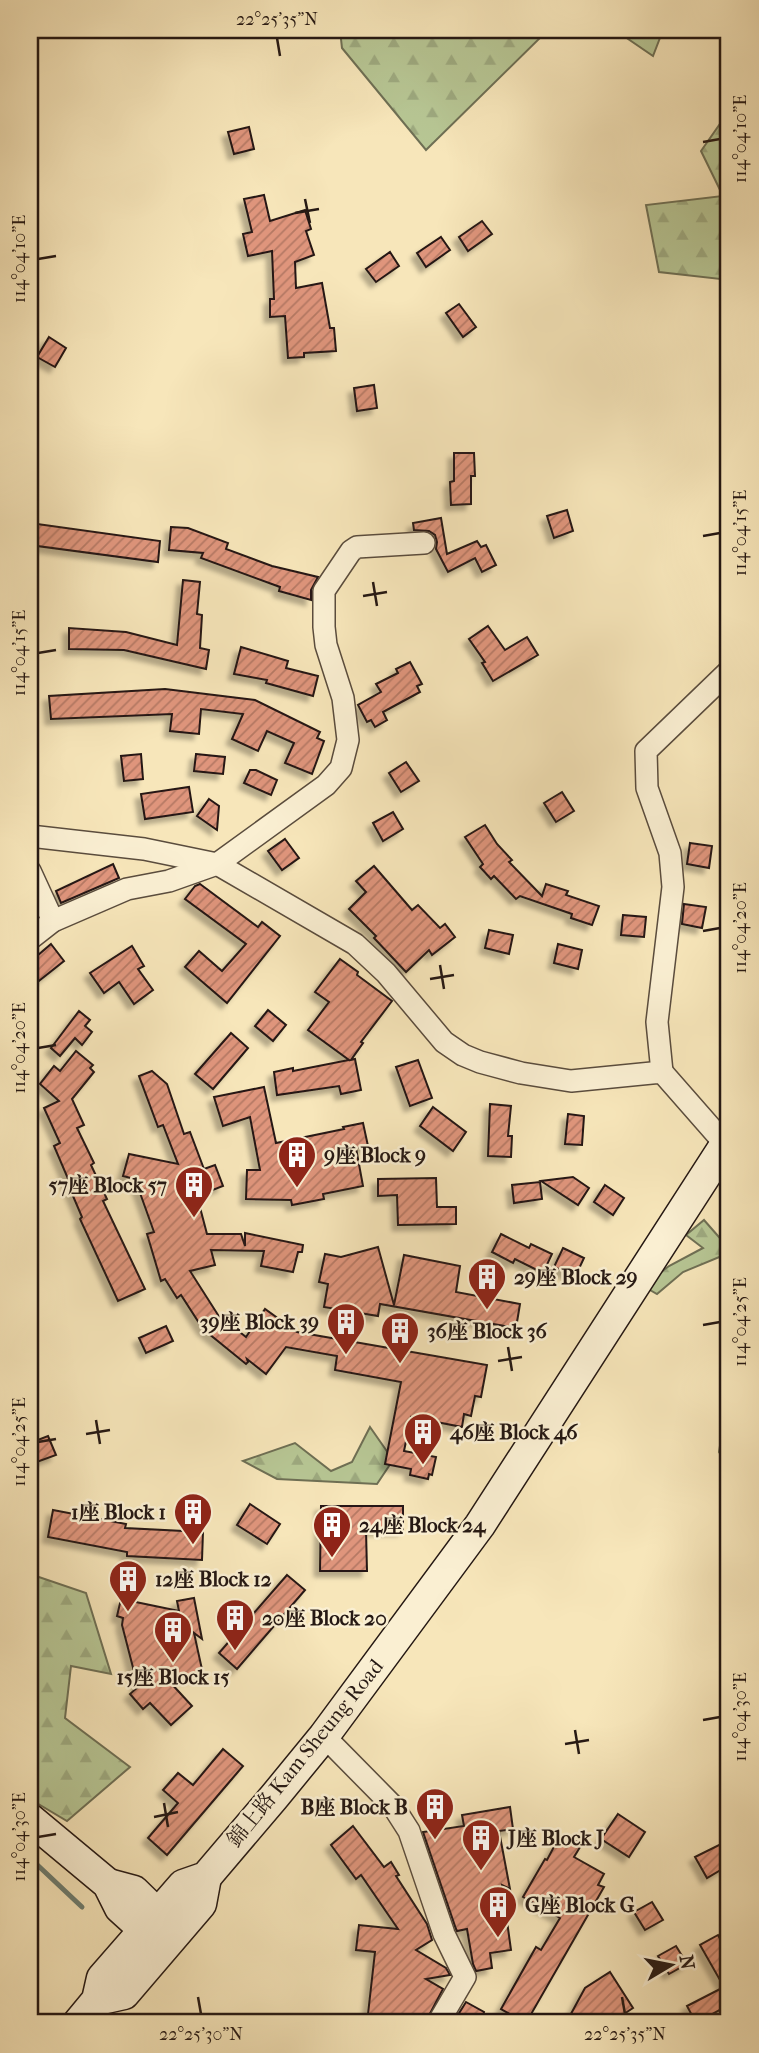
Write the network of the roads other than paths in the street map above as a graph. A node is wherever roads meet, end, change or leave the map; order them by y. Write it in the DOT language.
graph roads {
  1 [pos="424,544"];
  2 [pos="729,671"];
  3 [pos="30,836"];
  4 [pos="217,864"];
  5 [pos="30,871"];
  6 [pos="53,921"];
  7 [pos="30,939"];
  8 [pos="662,1072"];
  9 [pos="728,1142"];
  10 [pos="324,1736"];
  11 [pos="30,1819"];
  12 [pos="160,1931"];
  13 [pos="78,2023"];
  14 [pos="438,2023"];
  1 -- 4 [label="street"];
  2 -- 8 [label="street"];
  3 -- 4 [label="street"];
  4 -- 6 [label="street"];
  4 -- 8 [label="street"];
  5 -- 6 [label="street"];
  6 -- 7 [label="street"];
  8 -- 9 [label="street"];
  9 -- 10 [label="main road, 錦上路 Kam Sheung Road"];
  10 -- 12 [label="main road, 錦上路 Kam Sheung Road"];
  10 -- 14 [label="street"];
  11 -- 12 [label="main road"];
  12 -- 13 [label="main road, 錦上路 Kam Sheung Road"];
}
